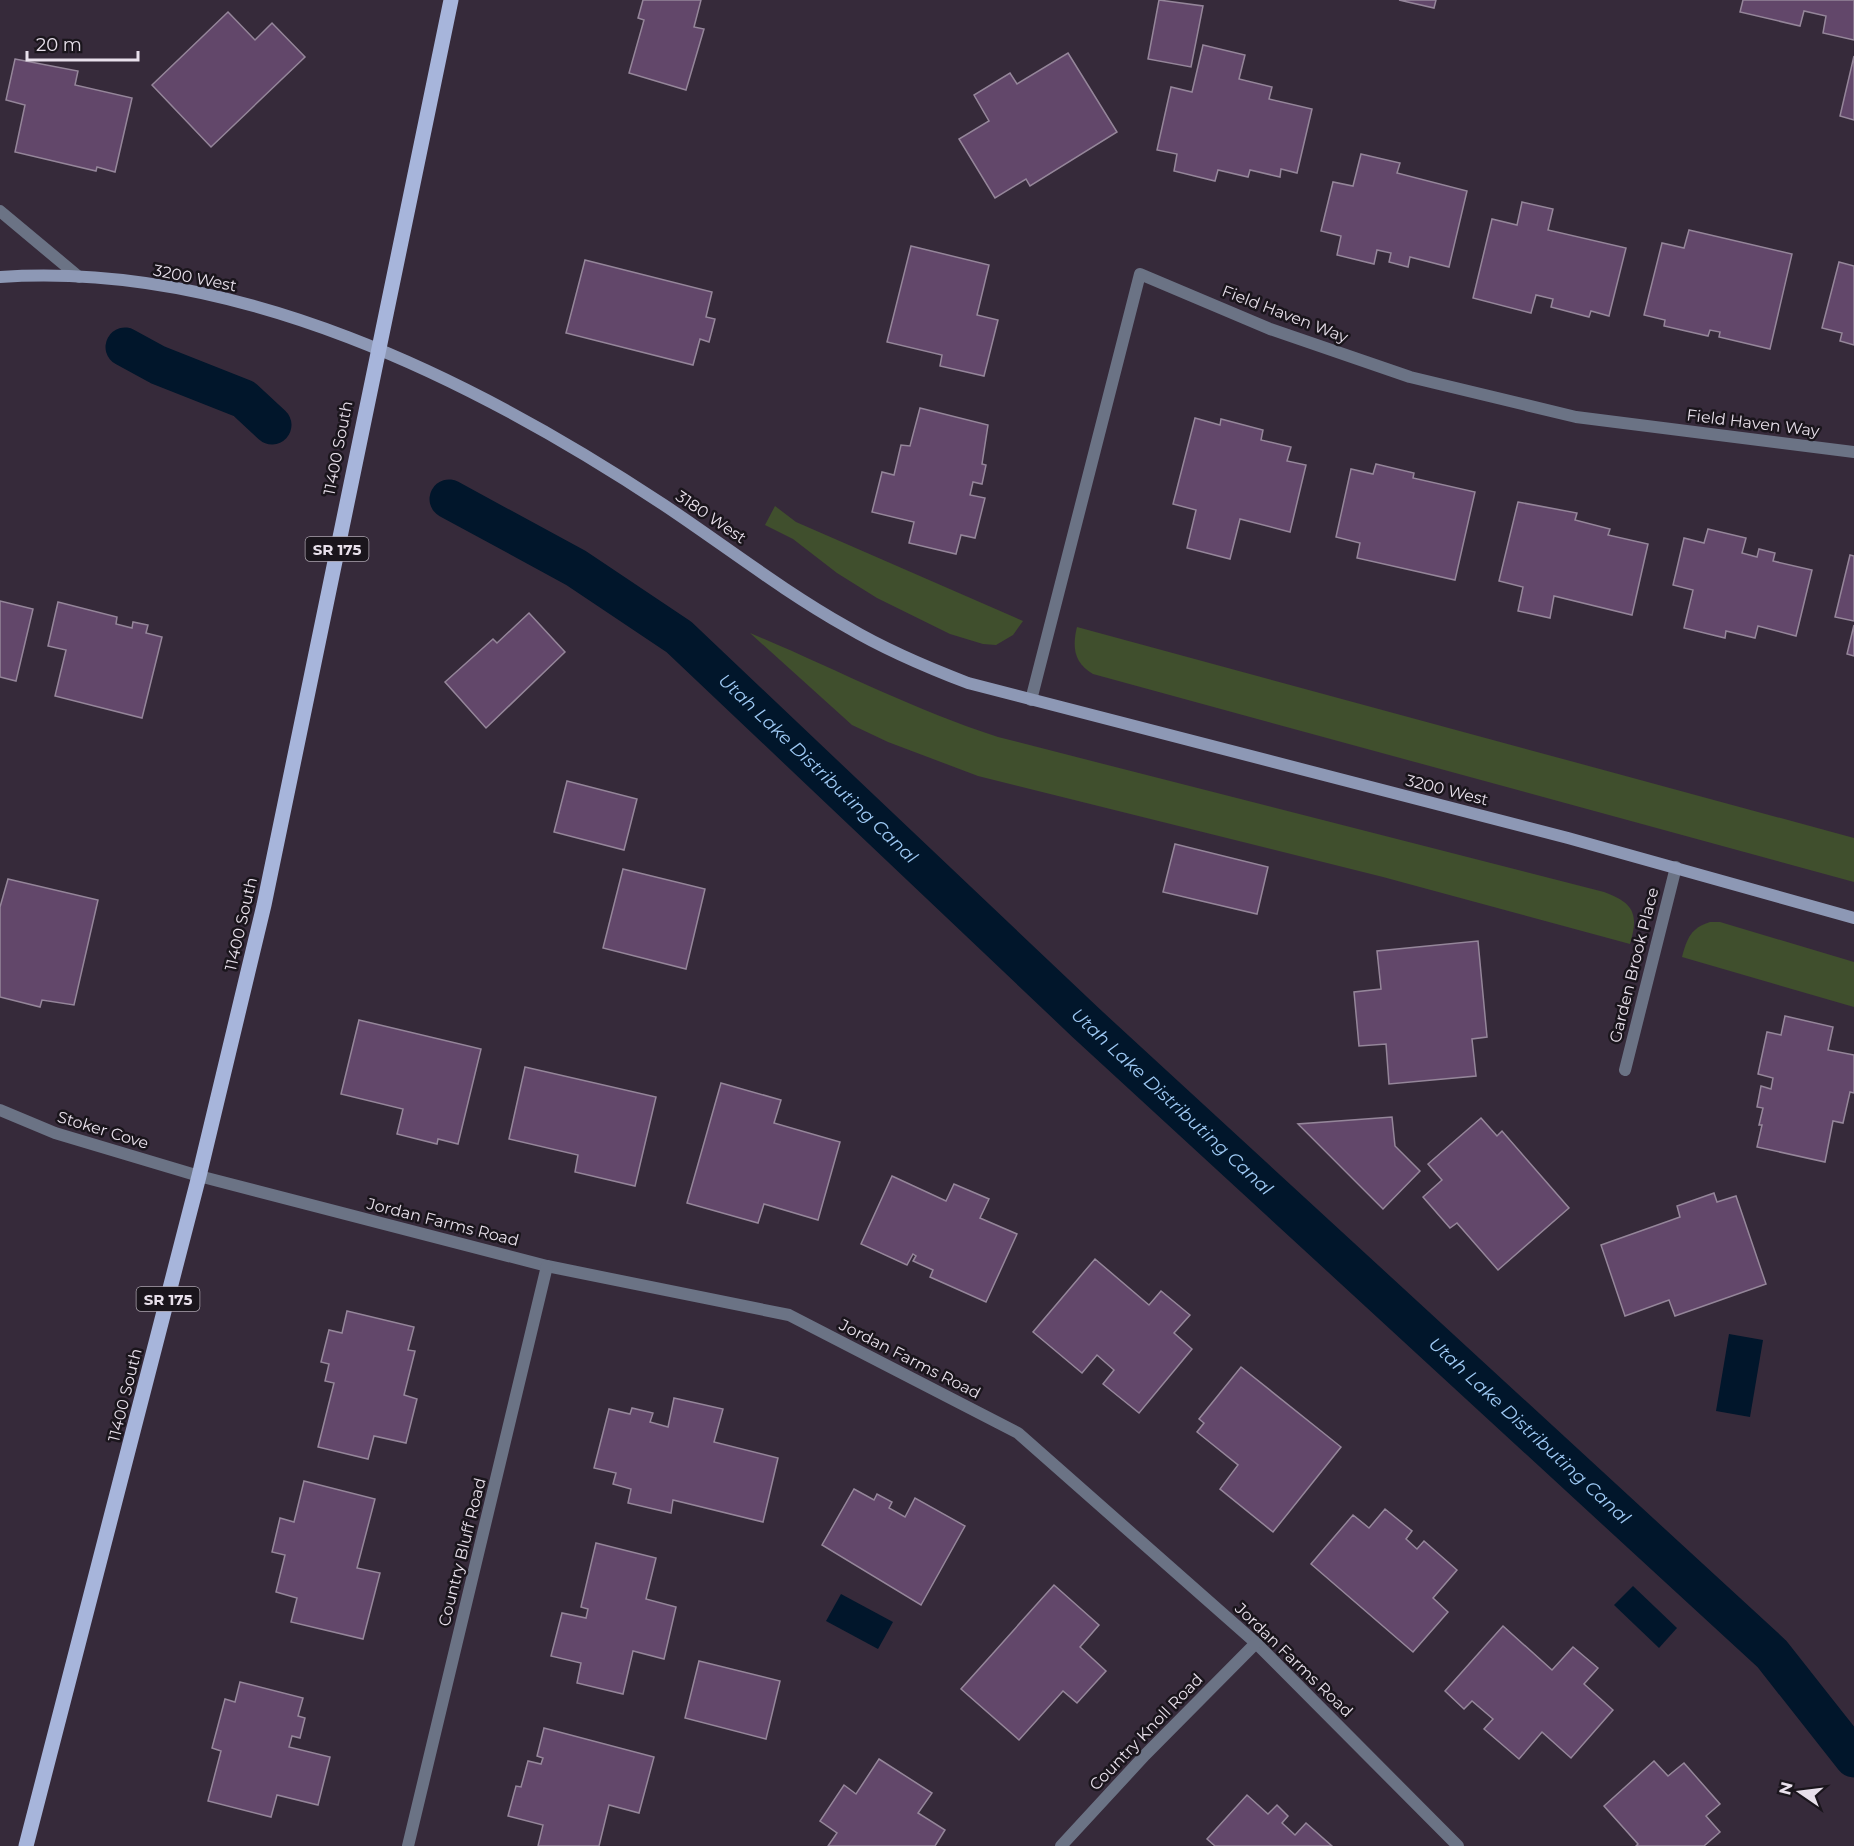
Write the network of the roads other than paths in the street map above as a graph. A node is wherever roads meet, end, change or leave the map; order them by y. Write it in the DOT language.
graph roads {
  1 [pos="451,0"];
  2 [pos="0,211"];
  3 [pos="0,277"];
  4 [pos="79,278"];
  5 [pos="377,348"];
  6 [pos="1854,452"];
  7 [pos="1031,700"];
  8 [pos="1676,867"];
  9 [pos="1854,918"];
  10 [pos="1625,1070"];
  11 [pos="0,1110"];
  12 [pos="199,1176"];
  13 [pos="548,1266"];
  14 [pos="1256,1643"];
  15 [pos="26,1846"];
  16 [pos="408,1846"];
  17 [pos="1061,1846"];
  18 [pos="1458,1846"];
  1 -- 5 [label="main road, 11400 South / SR 175"];
  2 -- 4 [label="street"];
  3 -- 4 [label="street, 3200 West"];
  4 -- 5 [label="street, 3200 West"];
  5 -- 7 [label="street, 3180 West"];
  5 -- 12 [label="main road, 11400 South / SR 175"];
  6 -- 7 [label="street, Field Haven Way"];
  7 -- 8 [label="street, 3200 West"];
  8 -- 9 [label="street, 3200 West"];
  8 -- 10 [label="street, Garden Brook Place"];
  11 -- 12 [label="street, Stoker Cove"];
  12 -- 13 [label="street, Jordan Farms Road"];
  12 -- 15 [label="main road, 11400 South / SR 175"];
  13 -- 14 [label="street, Jordan Farms Road"];
  13 -- 16 [label="street, Country Bluff Road"];
  14 -- 17 [label="street, Country Knoll Road"];
  14 -- 18 [label="street, Jordan Farms Road"];
}
